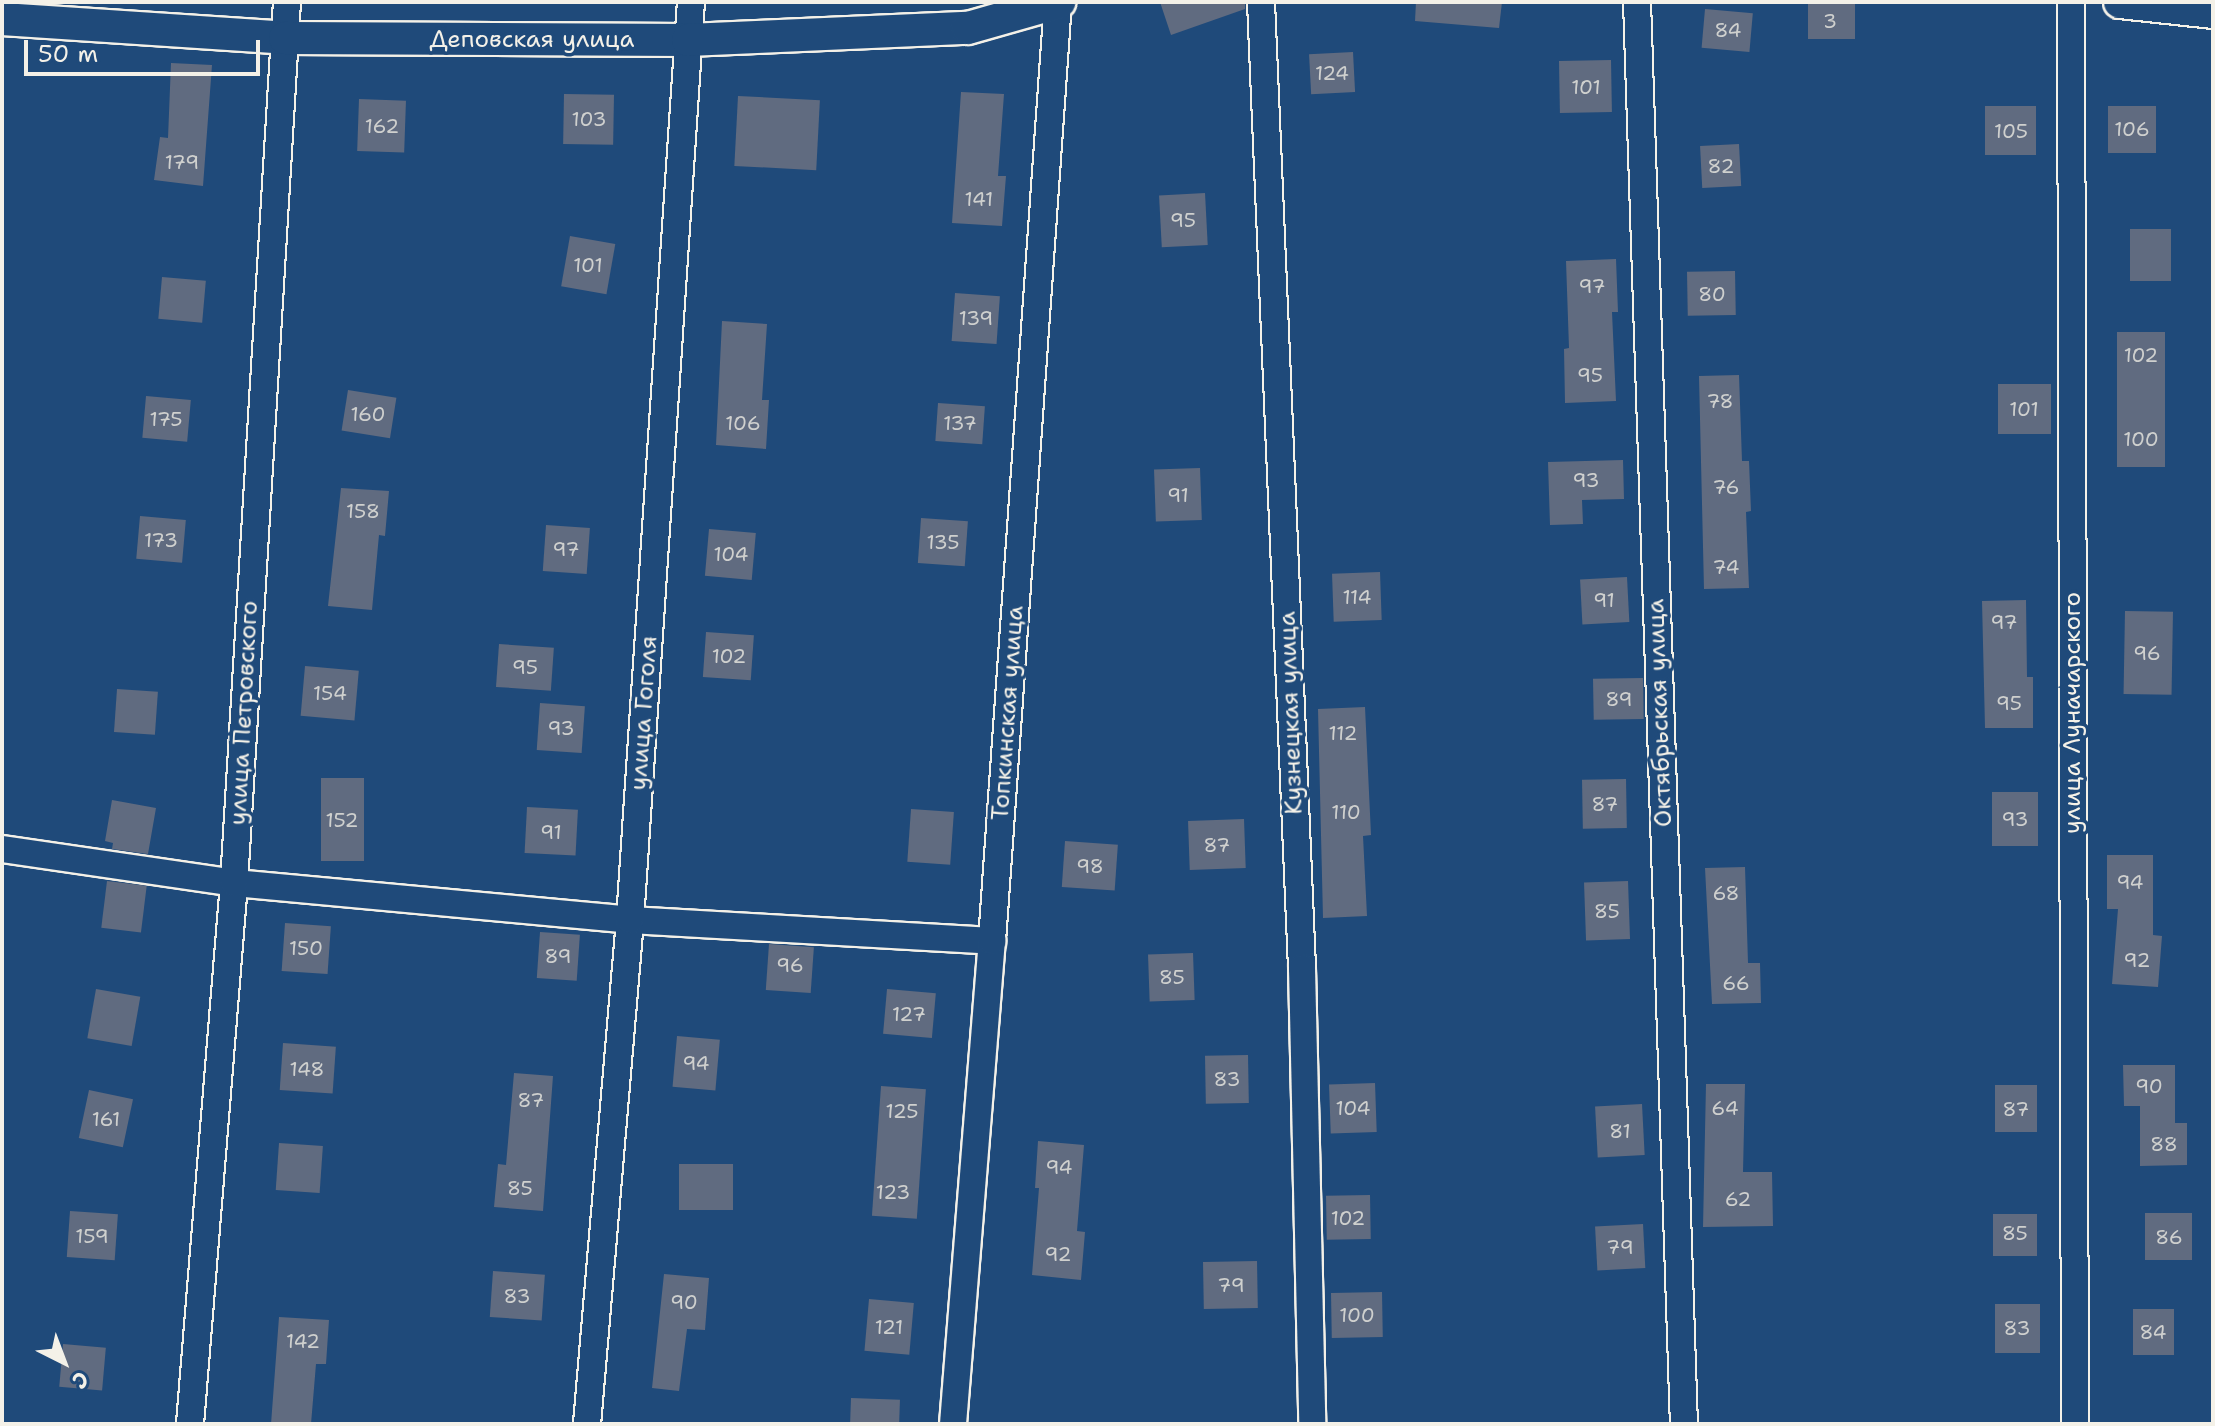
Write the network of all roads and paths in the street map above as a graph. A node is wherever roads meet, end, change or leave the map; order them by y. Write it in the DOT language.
graph roads {
  1 [pos="287,2"];
  2 [pos="691,2"];
  3 [pos="1058,2"];
  4 [pos="1261,2"];
  5 [pos="1637,2"];
  6 [pos="2071,2"];
  7 [pos="2120,2"];
  8 [pos="2213,12"];
  9 [pos="2,19"];
  10 [pos="285,38"];
  11 [pos="688,40"];
  12 [pos="2,849"];
  13 [pos="234,883"];
  14 [pos="630,920"];
  15 [pos="992,941"];
  16 [pos="190,1424"];
  17 [pos="587,1424"];
  18 [pos="953,1424"];
  19 [pos="1312,1424"];
  20 [pos="1684,1424"];
  21 [pos="2075,1424"];
  1 -- 10 [label="street, улица Петровского"];
  2 -- 11 [label="street, улица Гоголя"];
  3 -- 11 [label="street, Деповская улица"];
  3 -- 15 [label="street, Топкинская улица"];
  4 -- 19 [label="street, Кузнецкая улица"];
  5 -- 20 [label="street, Октябрьская улица"];
  6 -- 21 [label="street, улица Луначарского"];
  7 -- 8 [label="street"];
  9 -- 10 [label="street, Деповская улица"];
  10 -- 11 [label="street, Деповская улица"];
  10 -- 13 [label="street, улица Петровского"];
  11 -- 14 [label="street, улица Гоголя"];
  12 -- 13 [label="street"];
  13 -- 14 [label="street"];
  13 -- 16 [label="street, улица Петровского"];
  14 -- 15 [label="street"];
  14 -- 17 [label="street, улица Гоголя"];
  15 -- 18 [label="street, Топкинская улица"];
}
